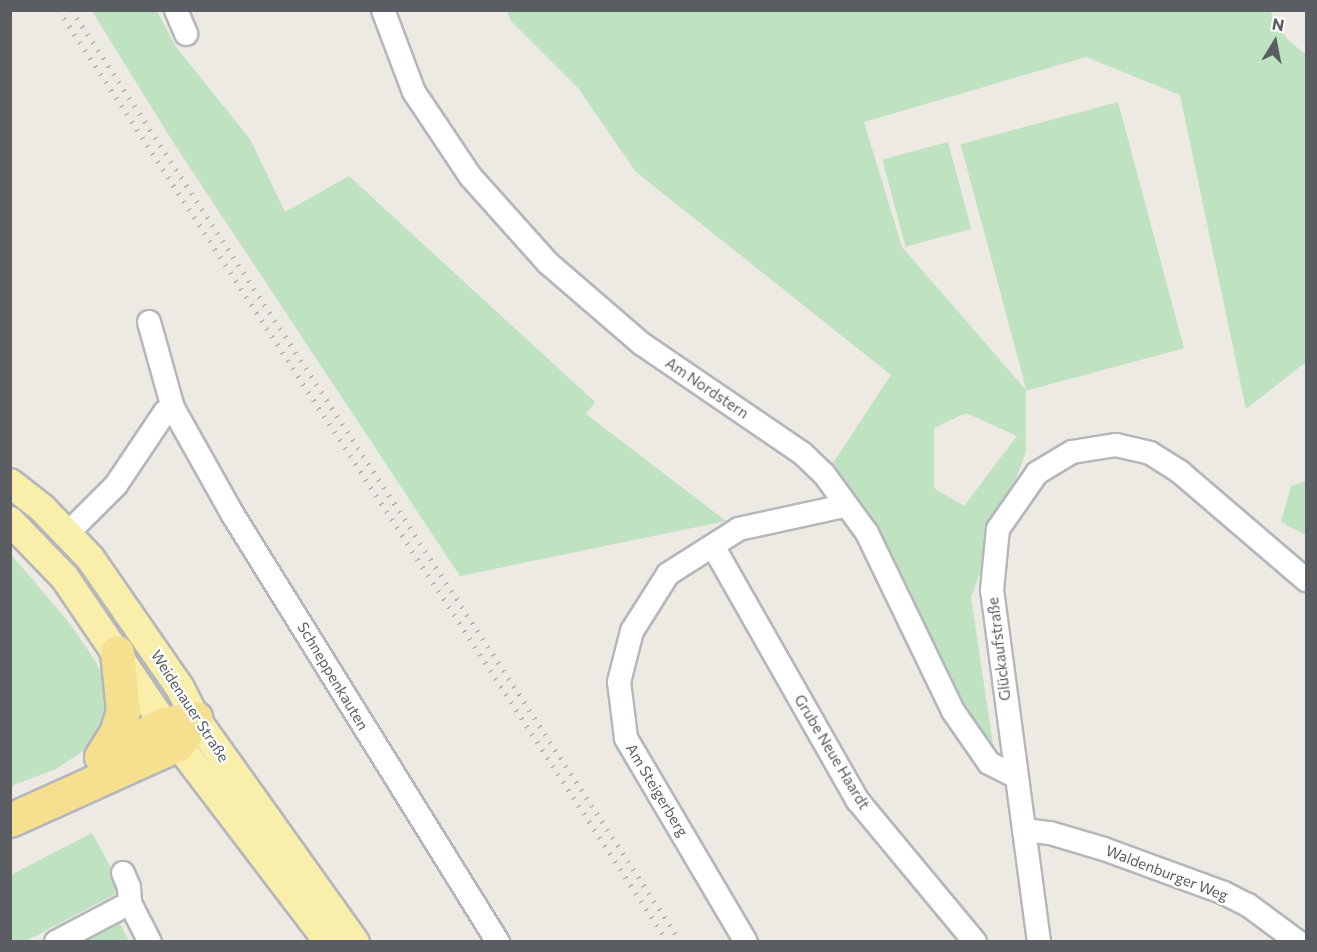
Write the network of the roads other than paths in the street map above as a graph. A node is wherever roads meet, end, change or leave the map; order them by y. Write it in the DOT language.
graph roads {
  1 [pos="176,10"];
  2 [pos="383,10"];
  3 [pos="186,34"];
  4 [pos="149,322"];
  5 [pos="173,408"];
  6 [pos="10,483"];
  7 [pos="844,506"];
  8 [pos="10,520"];
  9 [pos="68,533"];
  10 [pos="713,546"];
  11 [pos="1306,580"];
  12 [pos="117,652"];
  13 [pos="179,729"];
  14 [pos="100,757"];
  15 [pos="1014,776"];
  16 [pos="10,798"];
  17 [pos="10,820"];
  18 [pos="1024,830"];
  19 [pos="123,873"];
  20 [pos="130,903"];
  21 [pos="56,942"];
  22 [pos="150,942"];
  23 [pos="329,942"];
  24 [pos="355,942"];
  25 [pos="498,942"];
  26 [pos="746,942"];
  27 [pos="975,942"];
  28 [pos="1039,942"];
  29 [pos="1298,942"];
  1 -- 3 [label="street"];
  2 -- 7 [label="street, Am Nordstern"];
  4 -- 5 [label="street, Schneppenkauten"];
  5 -- 9 [label="street"];
  5 -- 25 [label="street, Schneppenkauten"];
  6 -- 9 [label="main road, Weidenauer Straße"];
  7 -- 10 [label="street, Am Steigerberg"];
  7 -- 15 [label="street, Am Nordstern"];
  8 -- 12 [label="main road, Weidenauer Straße"];
  9 -- 13 [label="main road, Weidenauer Straße"];
  10 -- 26 [label="street, Am Steigerberg"];
  10 -- 27 [label="street, Grube Neue Haardt"];
  11 -- 15 [label="street, Glückaufstraße"];
  12 -- 13 [label="main road, Weidenauer Straße"];
  12 -- 14 [label="highway"];
  13 -- 14 [label="highway"];
  13 -- 17 [label="highway"];
  13 -- 23 [label="main road, Weidenauer Straße"];
  13 -- 24 [label="main road, Weidenauer Straße"];
  14 -- 16 [label="highway"];
  15 -- 18 [label="street, Glückaufstraße"];
  18 -- 28 [label="street, Glückaufstraße"];
  18 -- 29 [label="street, Waldenburger Weg"];
  19 -- 20 [label="street"];
  20 -- 21 [label="street"];
  20 -- 22 [label="street"];
}
